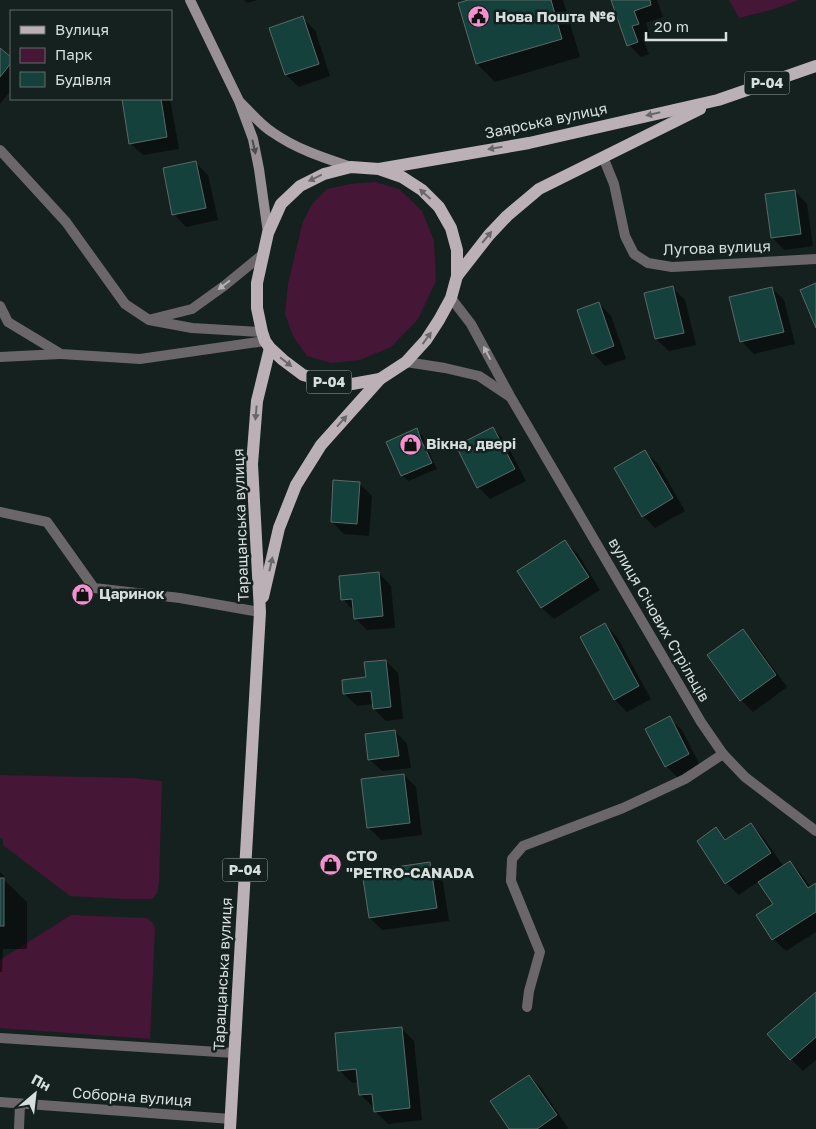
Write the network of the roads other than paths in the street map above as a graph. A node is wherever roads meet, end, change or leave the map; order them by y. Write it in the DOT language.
graph roads {
  1 [pos="190,0"];
  2 [pos="816,66"];
  3 [pos="239,100"];
  4 [pos="718,100"];
  5 [pos="0,150"];
  6 [pos="603,156"];
  7 [pos="351,167"];
  8 [pos="379,169"];
  9 [pos="268,233"];
  10 [pos="262,255"];
  11 [pos="816,259"];
  12 [pos="457,276"];
  13 [pos="451,298"];
  14 [pos="0,306"];
  15 [pos="149,320"];
  16 [pos="266,340"];
  17 [pos="61,354"];
  18 [pos="0,357"];
  19 [pos="406,362"];
  20 [pos="380,379"];
  21 [pos="510,396"];
  22 [pos="0,512"];
  23 [pos="260,612"];
  24 [pos="723,754"];
  25 [pos="816,831"];
  26 [pos="527,1008"];
  27 [pos="0,1038"];
  28 [pos="234,1053"];
  29 [pos="0,1102"];
  30 [pos="20,1104"];
  31 [pos="231,1124"];
  32 [pos="19,1129"];
  1 -- 3 [label="main road"];
  2 -- 4 [label="main road, Заярська вулиця / Р-04"];
  3 -- 7 [label="main road"];
  3 -- 9 [label="main road, one-way"];
  4 -- 6 [label="main road, Заярська вулиця / Р-04"];
  4 -- 8 [label="main road, Заярська вулиця / Р-04, one-way"];
  5 -- 15 [label="street"];
  6 -- 11 [label="street, Лугова вулиця"];
  12 -- 6 [label="main road, Заярська вулиця / Р-04, one-way"];
  7 -- 8 [label="main road, Р-04"];
  7 -- 9 [label="main road, Р-04, one-way"];
  12 -- 8 [label="main road, Р-04, one-way"];
  9 -- 10 [label="main road, Р-04"];
  10 -- 15 [label="street, one-way"];
  10 -- 16 [label="main road, Р-04"];
  12 -- 13 [label="main road, Р-04"];
  19 -- 13 [label="main road, Р-04, one-way"];
  21 -- 13 [label="street, вулиця Січових Стрільців, one-way"];
  14 -- 17 [label="street"];
  15 -- 16 [label="street"];
  16 -- 17 [label="street"];
  16 -- 20 [label="main road, Р-04, one-way"];
  16 -- 23 [label="main road, Таращанська вулиця / Р-04, one-way"];
  17 -- 18 [label="street"];
  19 -- 20 [label="main road, Р-04"];
  19 -- 21 [label="street, вулиця Січових Стрільців"];
  23 -- 20 [label="main road, Таращанська вулиця / Р-04, one-way"];
  21 -- 24 [label="street, вулиця Січових Стрільців"];
  22 -- 23 [label="street"];
  23 -- 28 [label="main road, Таращанська вулиця / Р-04"];
  24 -- 25 [label="street, вулиця Січових Стрільців"];
  24 -- 26 [label="street"];
  27 -- 28 [label="street"];
  28 -- 31 [label="main road, Таращанська вулиця / Р-04"];
  29 -- 30 [label="street, Соборна вулиця"];
  30 -- 31 [label="street, Соборна вулиця"];
  30 -- 32 [label="street"];
}
